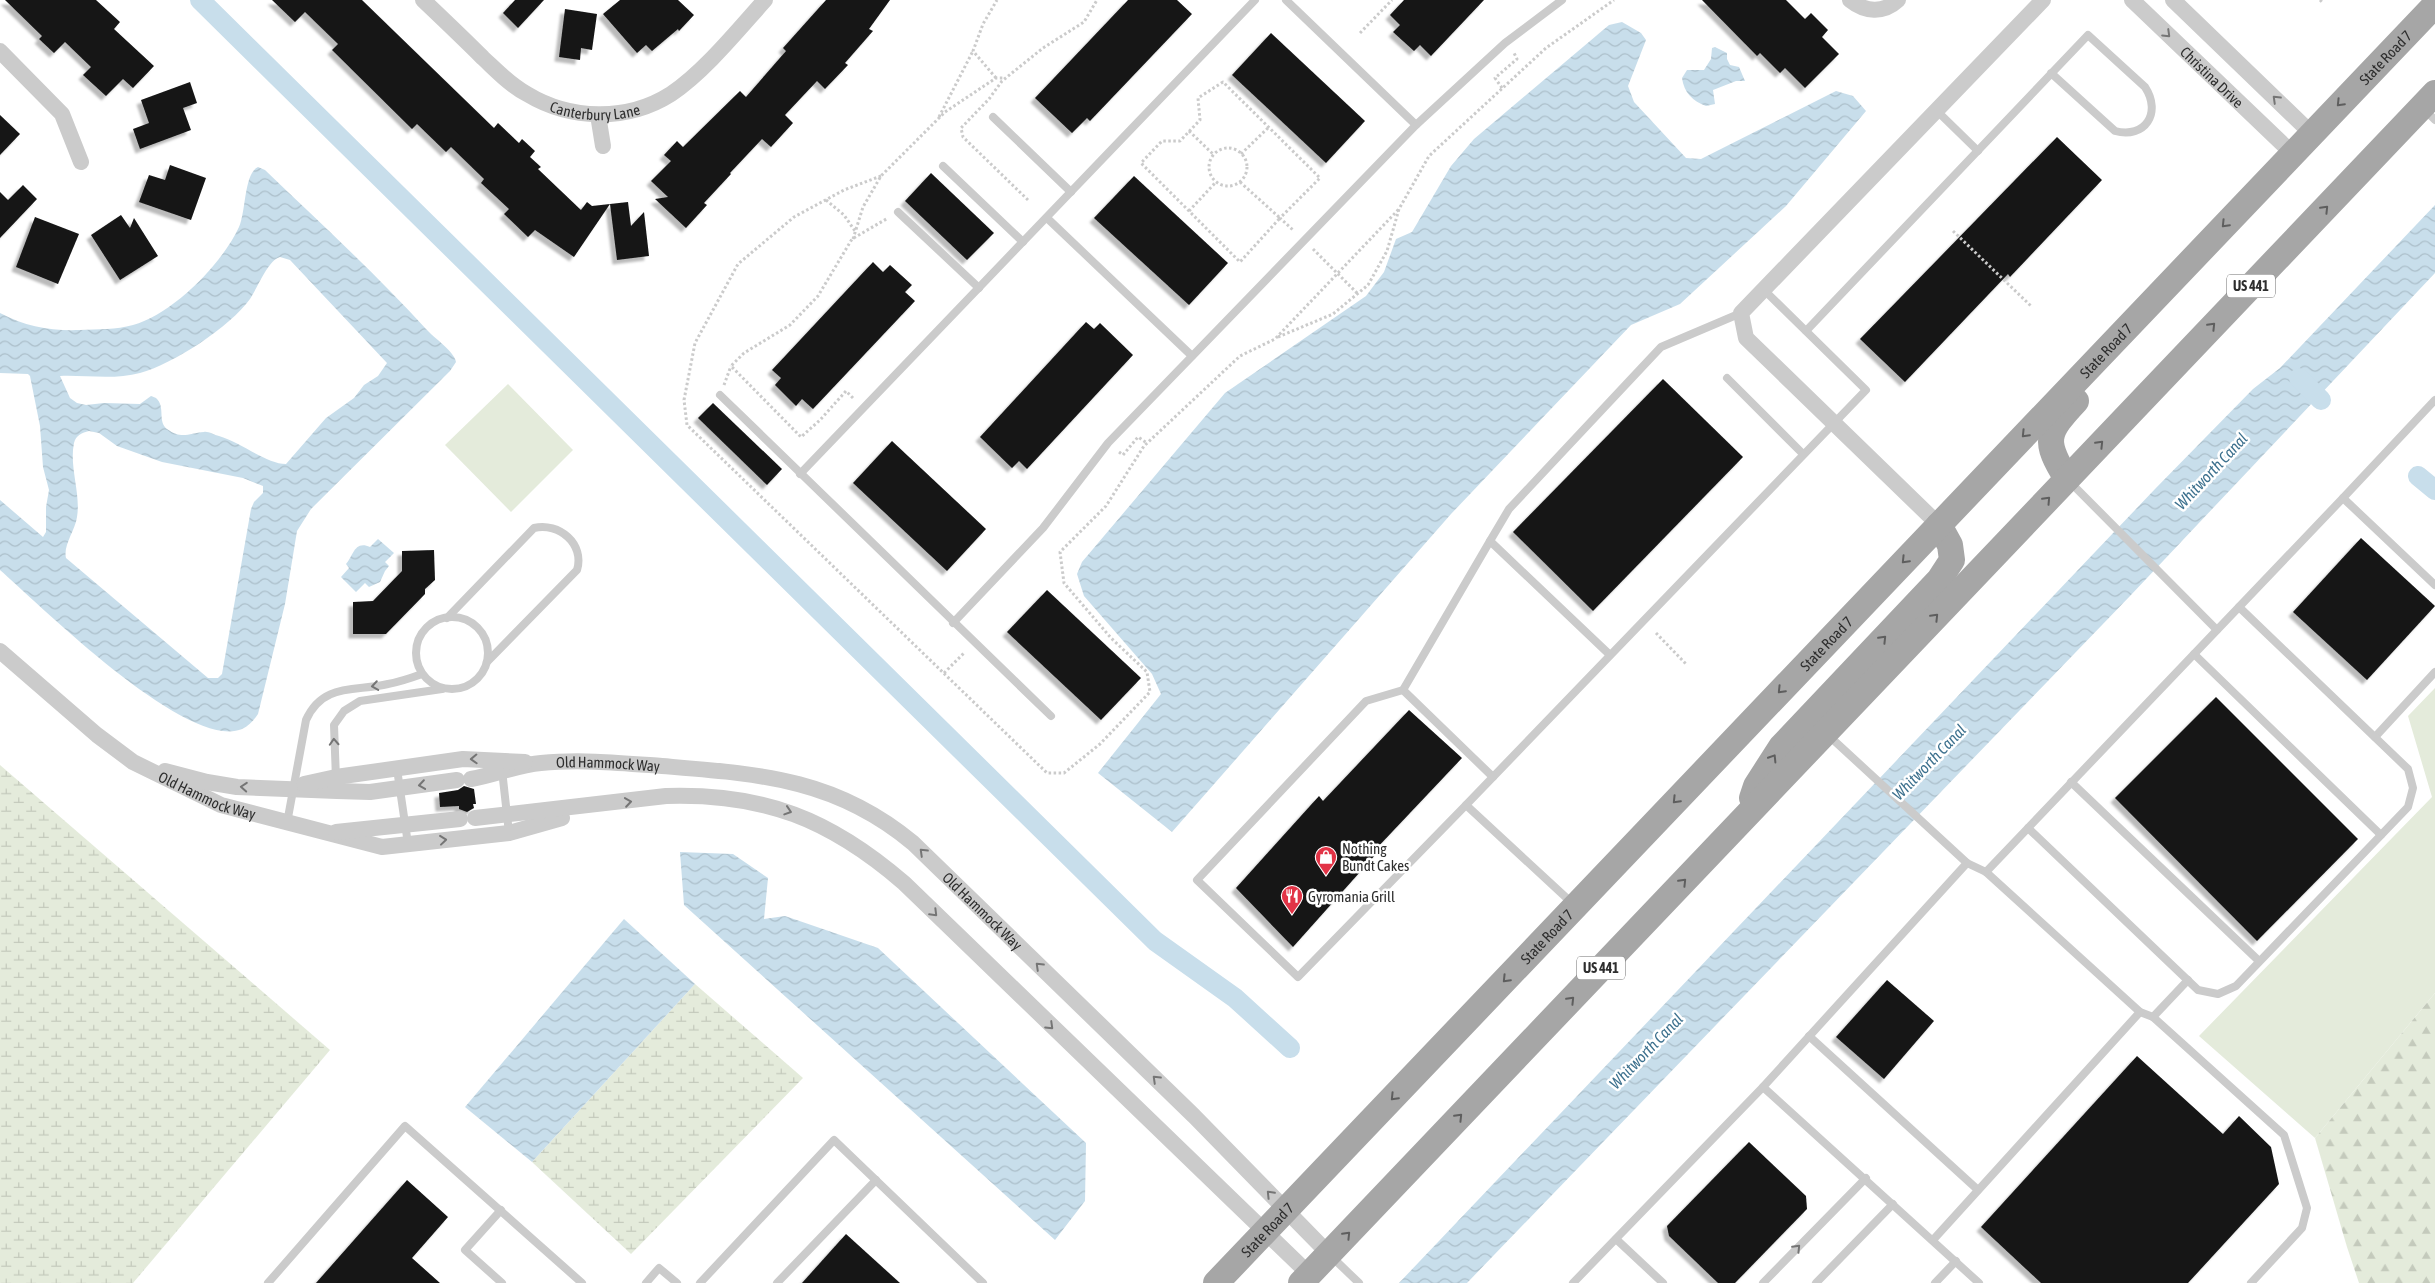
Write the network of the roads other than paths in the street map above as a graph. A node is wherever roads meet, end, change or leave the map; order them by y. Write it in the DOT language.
graph roads {
  1 [pos="423,0"];
  2 [pos="765,0"];
  3 [pos="1255,0"];
  4 [pos="1286,0"];
  5 [pos="1562,0"];
  6 [pos="1850,0"];
  7 [pos="1898,0"];
  8 [pos="2043,0"];
  9 [pos="2132,0"];
  10 [pos="2173,0"];
  11 [pos="2435,5"];
  12 [pos="0,51"];
  13 [pos="2051,73"];
  14 [pos="2431,106"];
  15 [pos="1936,110"];
  16 [pos="598,115"];
  17 [pos="993,116"];
  18 [pos="1416,125"];
  19 [pos="2311,133"];
  20 [pos="603,146"];
  21 [pos="1978,151"];
  22 [pos="2292,153"];
  23 [pos="81,162"];
  24 [pos="943,166"];
  25 [pos="1071,192"];
  26 [pos="898,212"];
  27 [pos="1047,218"];
  28 [pos="1023,242"];
  29 [pos="979,288"];
  30 [pos="1764,289"];
  31 [pos="1741,313"];
  32 [pos="2130,323"];
  33 [pos="1806,331"];
  34 [pos="1192,356"];
  35 [pos="1727,378"];
  36 [pos="720,395"];
  37 [pos="2435,400"];
  38 [pos="1834,422"];
  39 [pos="1803,454"];
  40 [pos="800,474"];
  41 [pos="2067,479"];
  42 [pos="2343,498"];
  43 [pos="1939,525"];
  44 [pos="1490,541"];
  45 [pos="2435,585"];
  46 [pos="2239,607"];
  47 [pos="447,618"];
  48 [pos="953,623"];
  49 [pos="2217,630"];
  50 [pos="0,651"];
  51 [pos="2194,654"];
  52 [pos="1610,655"];
  53 [pos="487,662"];
  54 [pos="2435,672"];
  55 [pos="422,674"];
  56 [pos="445,688"];
  57 [pos="1403,690"];
  58 [pos="1051,716"];
  59 [pos="1826,733"];
  60 [pos="97,735"];
  61 [pos="2375,737"];
  62 [pos="501,766"];
  63 [pos="397,769"];
  64 [pos="1493,776"];
  65 [pos="2071,782"];
  66 [pos="336,784"];
  67 [pos="289,788"];
  68 [pos="400,788"];
  69 [pos="606,804"];
  70 [pos="1466,805"];
  71 [pos="507,816"];
  72 [pos="1745,817"];
  73 [pos="287,824"];
  74 [pos="406,825"];
  75 [pos="2028,828"];
  76 [pos="327,833"];
  77 [pos="509,833"];
  78 [pos="2381,835"];
  79 [pos="408,844"];
  80 [pos="1967,864"];
  81 [pos="1986,872"];
  82 [pos="1576,906"];
  83 [pos="2259,961"];
  84 [pos="2188,980"];
  85 [pos="2140,1012"];
  86 [pos="2153,1018"];
  87 [pos="1809,1036"];
  88 [pos="1763,1086"];
  89 [pos="1866,1178"];
  90 [pos="876,1180"];
  91 [pos="1978,1190"];
  92 [pos="1893,1204"];
  93 [pos="501,1210"];
  94 [pos="1286,1210"];
  95 [pos="1265,1232"];
  96 [pos="1616,1239"];
  97 [pos="1933,1240"];
  98 [pos="1329,1254"];
  99 [pos="1956,1261"];
  100 [pos="1308,1279"];
  101 [pos="268,1283"];
  102 [pos="502,1283"];
  103 [pos="582,1283"];
  104 [pos="646,1283"];
  105 [pos="677,1283"];
  106 [pos="700,1283"];
  107 [pos="777,1283"];
  108 [pos="983,1283"];
  109 [pos="1216,1283"];
  110 [pos="1359,1283"];
  111 [pos="1573,1283"];
  112 [pos="1663,1283"];
  113 [pos="1763,1283"];
  114 [pos="1816,1283"];
  115 [pos="1935,1283"];
  116 [pos="1979,1283"];
  117 [pos="2251,1283"];
  1 -- 16 [label="street, Canterbury Lane"];
  2 -- 16 [label="street, Canterbury Lane"];
  3 -- 25 [label="lane"];
  4 -- 18 [label="lane"];
  5 -- 18 [label="lane"];
  6 -- 7 [label="street"];
  8 -- 15 [label="street"];
  9 -- 22 [label="street, Christina Drive, one-way"];
  19 -- 10 [label="street, Christina Drive, one-way"];
  11 -- 19 [label="main road, State Road 7, one-way"];
  12 -- 23 [label="street"];
  13 -- 13 [label="lane"];
  13 -- 21 [label="lane"];
  41 -- 14 [label="main road, US 441, one-way"];
  15 -- 21 [label="lane"];
  15 -- 30 [label="street"];
  16 -- 20 [label="street"];
  17 -- 25 [label="lane"];
  18 -- 34 [label="lane"];
  19 -- 22 [label="main road, State Road 7"];
  21 -- 33 [label="lane"];
  22 -- 32 [label="main road, State Road 7, one-way"];
  24 -- 28 [label="lane"];
  25 -- 27 [label="lane"];
  26 -- 29 [label="lane"];
  27 -- 28 [label="lane"];
  27 -- 34 [label="lane"];
  28 -- 29 [label="lane"];
  29 -- 40 [label="lane"];
  30 -- 31 [label="street"];
  30 -- 33 [label="lane"];
  31 -- 38 [label="street"];
  31 -- 44 [label="lane"];
  32 -- 41 [label="main road"];
  32 -- 43 [label="main road, State Road 7, one-way"];
  33 -- 38 [label="lane"];
  34 -- 48 [label="lane"];
  35 -- 39 [label="lane"];
  36 -- 40 [label="lane"];
  37 -- 42 [label="lane"];
  38 -- 39 [label="lane"];
  38 -- 43 [label="street"];
  39 -- 52 [label="lane"];
  40 -- 48 [label="lane"];
  41 -- 49 [label="lane"];
  59 -- 41 [label="main road, US 441, one-way"];
  42 -- 45 [label="lane"];
  42 -- 46 [label="lane"];
  72 -- 43 [label="main road, one-way"];
  43 -- 82 [label="main road, State Road 7, one-way"];
  44 -- 52 [label="lane"];
  44 -- 57 [label="lane"];
  46 -- 49 [label="lane"];
  46 -- 61 [label="lane"];
  47 -- 53 [label="lane"];
  47 -- 53 [label="lane"];
  47 -- 55 [label="lane"];
  48 -- 58 [label="lane"];
  49 -- 51 [label="lane"];
  50 -- 60 [label="street, Old Hammock Way"];
  51 -- 65 [label="lane"];
  51 -- 78 [label="lane"];
  52 -- 64 [label="lane"];
  53 -- 56 [label="lane"];
  54 -- 61 [label="lane"];
  55 -- 56 [label="lane"];
  55 -- 67 [label="lane, one-way"];
  66 -- 56 [label="lane, one-way"];
  57 -- 64 [label="lane"];
  57 -- 70 [label="lane"];
  59 -- 72 [label="main road, US 441"];
  59 -- 80 [label="lane"];
  67 -- 60 [label="street, Old Hammock Way, one-way"];
  60 -- 73 [label="street, Old Hammock Way"];
  61 -- 78 [label="lane"];
  62 -- 63 [label="street, Old Hammock Way, one-way"];
  62 -- 68 [label="street, Old Hammock Way, one-way"];
  62 -- 71 [label="lane"];
  94 -- 62 [label="street, Old Hammock Way, one-way"];
  63 -- 66 [label="street, Old Hammock Way"];
  63 -- 68 [label="lane"];
  64 -- 70 [label="lane"];
  65 -- 75 [label="lane"];
  65 -- 83 [label="lane"];
  66 -- 67 [label="street, Old Hammock Way"];
  66 -- 68 [label="street, Old Hammock Way"];
  67 -- 73 [label="lane"];
  68 -- 74 [label="lane"];
  69 -- 71 [label="street, Old Hammock Way"];
  69 -- 77 [label="street, Old Hammock Way"];
  69 -- 95 [label="street, Old Hammock Way, one-way"];
  70 -- 82 [label="lane"];
  71 -- 74 [label="street, Old Hammock Way"];
  71 -- 77 [label="lane"];
  98 -- 72 [label="main road, US 441, one-way"];
  73 -- 76 [label="street, Old Hammock Way"];
  74 -- 76 [label="street, Old Hammock Way"];
  74 -- 79 [label="lane"];
  75 -- 81 [label="lane"];
  75 -- 84 [label="lane"];
  76 -- 79 [label="street, Old Hammock Way"];
  79 -- 77 [label="street, Old Hammock Way, one-way"];
  78 -- 83 [label="lane"];
  80 -- 81 [label="lane"];
  80 -- 87 [label="lane"];
  81 -- 85 [label="lane"];
  82 -- 94 [label="main road, State Road 7, one-way"];
  83 -- 84 [label="lane"];
  84 -- 86 [label="lane"];
  85 -- 86 [label="lane"];
  85 -- 91 [label="lane"];
  86 -- 117 [label="lane"];
  87 -- 88 [label="lane"];
  87 -- 91 [label="lane"];
  88 -- 89 [label="lane"];
  88 -- 96 [label="lane"];
  89 -- 92 [label="lane"];
  113 -- 89 [label="lane, one-way"];
  90 -- 106 [label="lane"];
  90 -- 107 [label="lane"];
  90 -- 108 [label="lane"];
  91 -- 97 [label="lane"];
  92 -- 97 [label="lane"];
  92 -- 114 [label="lane"];
  93 -- 101 [label="lane"];
  93 -- 102 [label="lane"];
  93 -- 103 [label="lane"];
  94 -- 95 [label="main road, State Road 7"];
  94 -- 98 [label="street, Old Hammock Way"];
  95 -- 100 [label="street, Old Hammock Way"];
  95 -- 109 [label="main road, State Road 7"];
  96 -- 111 [label="lane"];
  96 -- 112 [label="lane"];
  97 -- 99 [label="lane"];
  98 -- 100 [label="main road, US 441"];
  98 -- 110 [label="lane"];
  99 -- 115 [label="lane"];
  99 -- 116 [label="lane"];
  104 -- 105 [label="lane"];
}
